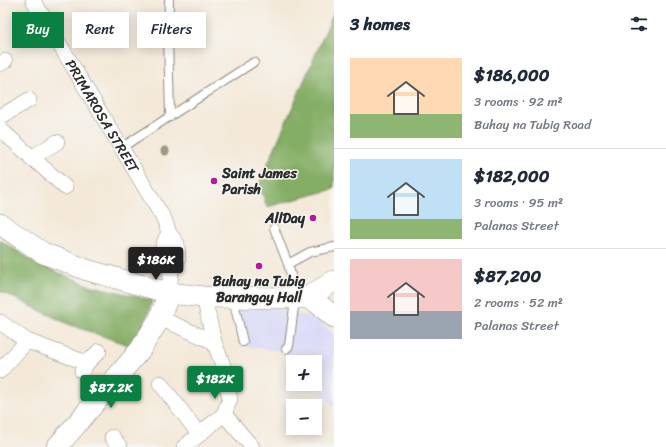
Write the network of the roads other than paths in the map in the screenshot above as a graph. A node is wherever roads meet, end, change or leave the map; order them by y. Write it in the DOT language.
graph roads {
  1 [pos="33,0"];
  2 [pos="169,0"];
  3 [pos="254,62"];
  4 [pos="29,100"];
  5 [pos="0,116"];
  6 [pos="170,117"];
  7 [pos="0,129"];
  8 [pos="57,142"];
  9 [pos="121,148"];
  10 [pos="31,158"];
  11 [pos="65,188"];
  12 [pos="0,224"];
  13 [pos="274,228"];
  14 [pos="334,247"];
  15 [pos="288,264"];
  16 [pos="334,281"];
  17 [pos="169,293"];
  18 [pos="204,297"];
  19 [pos="233,297"];
  20 [pos="300,297"];
  21 [pos="332,311"];
  22 [pos="160,318"];
  23 [pos="0,322"];
  24 [pos="27,340"];
  25 [pos="214,342"];
  26 [pos="243,342"];
  27 [pos="286,349"];
  28 [pos="99,350"];
  29 [pos="0,371"];
  30 [pos="160,383"];
  31 [pos="224,414"];
  32 [pos="199,434"];
  33 [pos="57,447"];
  34 [pos="184,447"];
  35 [pos="252,447"];
  1 -- 9 [label="street, PRIMAROSA STREET"];
  2 -- 6 [label="lane"];
  3 -- 6 [label="lane"];
  4 -- 5 [label="street"];
  6 -- 9 [label="lane"];
  7 -- 10 [label="street"];
  8 -- 10 [label="street"];
  9 -- 17 [label="street, PRIMAROSA STREET"];
  10 -- 11 [label="street"];
  12 -- 17 [label="main road"];
  13 -- 15 [label="lane"];
  14 -- 15 [label="lane"];
  15 -- 20 [label="lane"];
  16 -- 20 [label="main road"];
  17 -- 18 [label="main road"];
  17 -- 22 [label="main road"];
  18 -- 19 [label="main road"];
  18 -- 25 [label="street"];
  19 -- 20 [label="main road"];
  19 -- 26 [label="lane"];
  20 -- 21 [label="main road"];
  20 -- 27 [label="lane"];
  22 -- 25 [label="street"];
  22 -- 33 [label="main road"];
  23 -- 24 [label="street"];
  24 -- 28 [label="street"];
  24 -- 29 [label="street"];
  25 -- 31 [label="street"];
  30 -- 32 [label="street"];
  31 -- 32 [label="street"];
  31 -- 35 [label="street"];
  32 -- 34 [label="street"];
}
